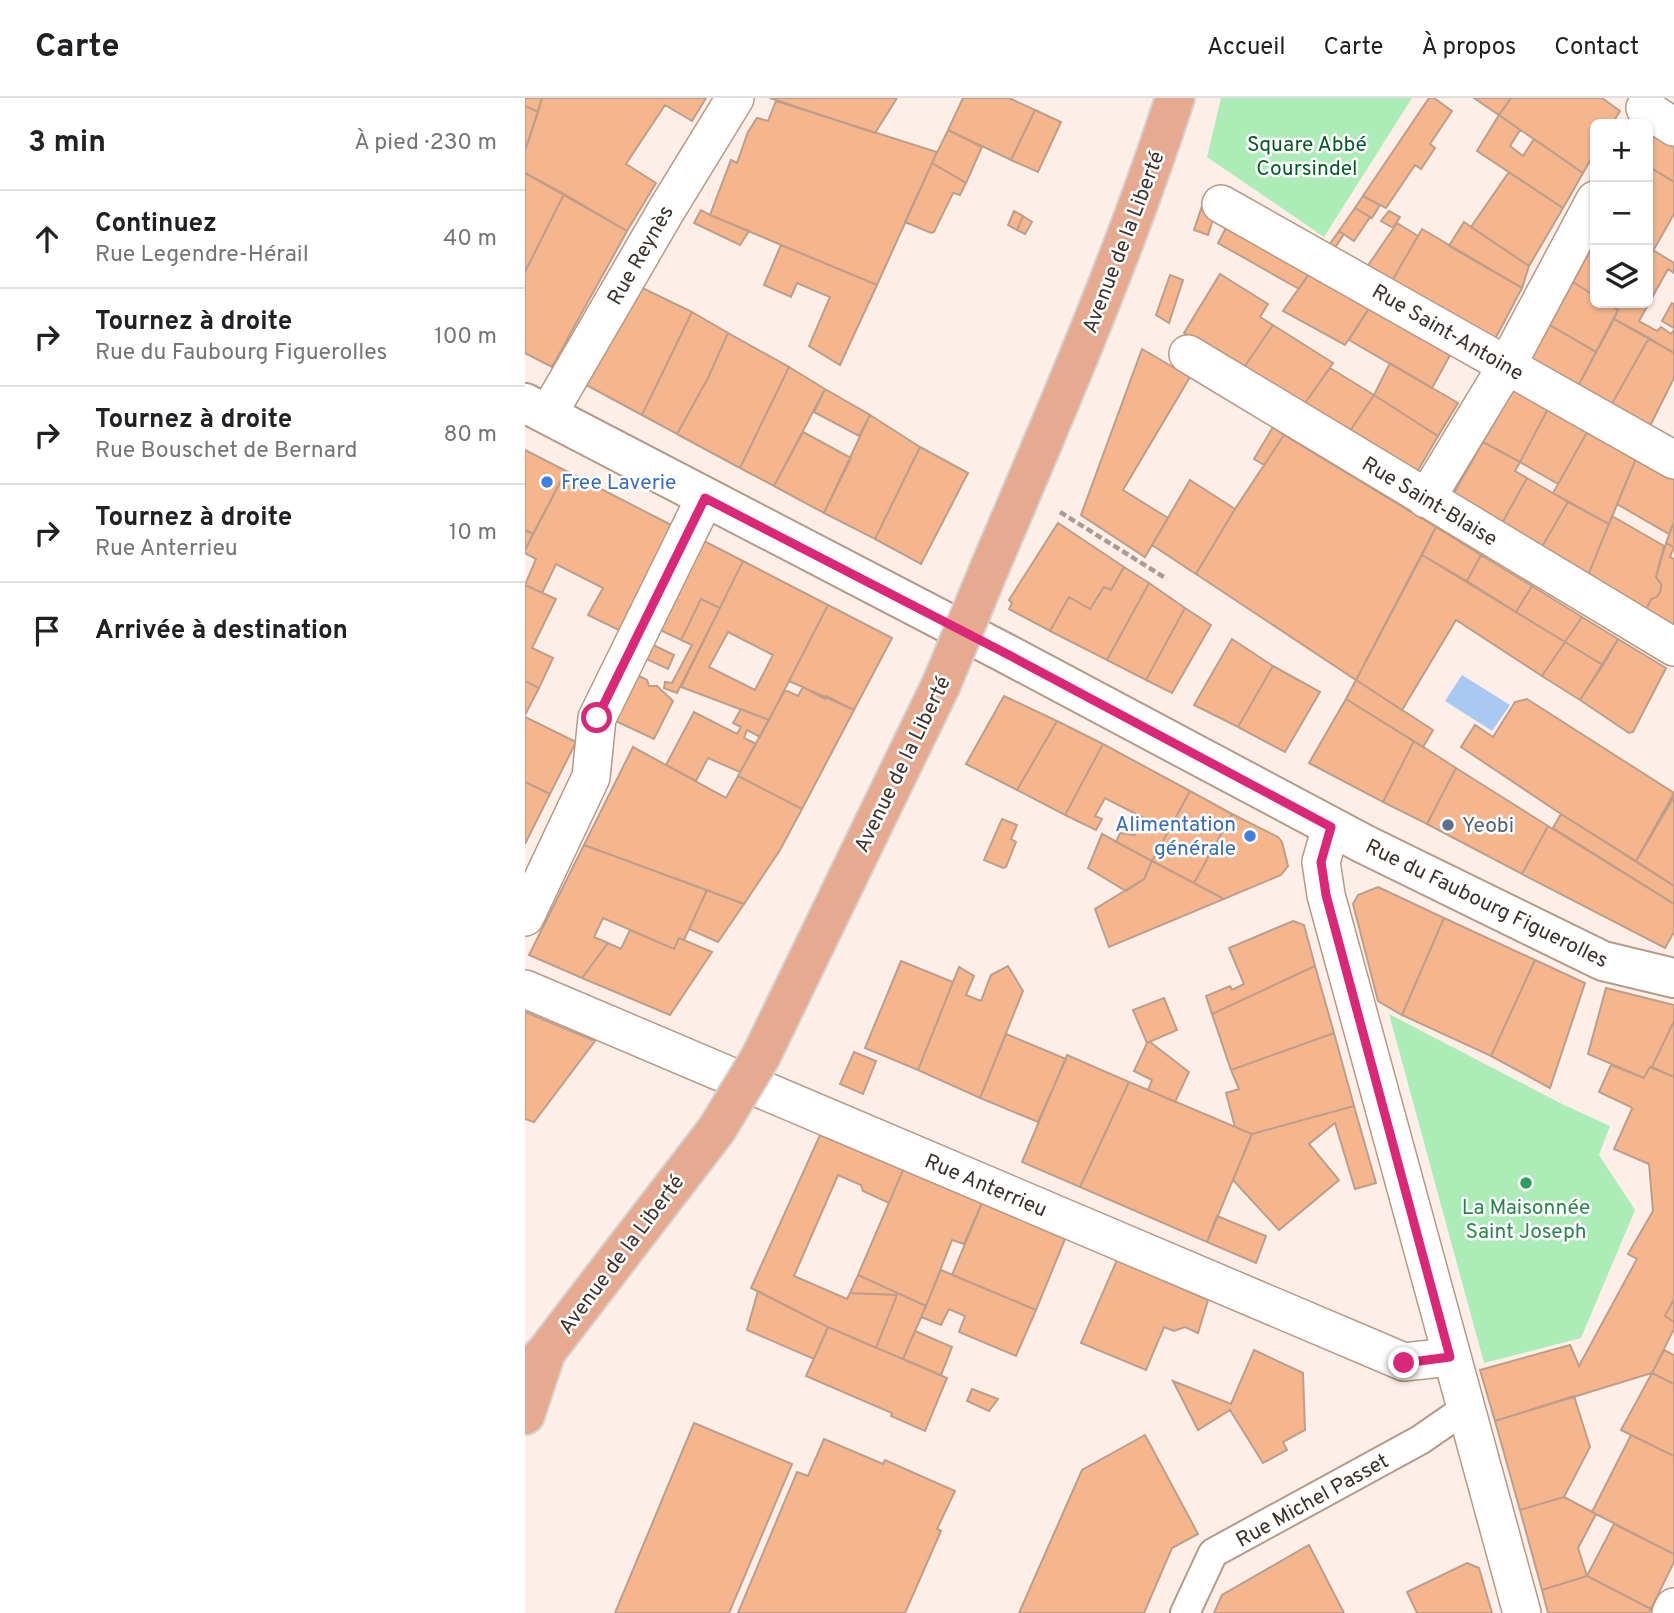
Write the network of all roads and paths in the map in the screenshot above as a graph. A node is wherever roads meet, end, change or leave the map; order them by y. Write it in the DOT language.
graph roads {
  1 [pos="735,98"];
  2 [pos="1175,98"];
  3 [pos="1221,204"];
  4 [pos="1590,209"];
  5 [pos="1188,354"];
  6 [pos="1507,365"];
  7 [pos="536,408"];
  8 [pos="1674,460"];
  9 [pos="1023,491"];
  10 [pos="705,498"];
  11 [pos="1426,499"];
  12 [pos="1167,579"];
  13 [pos="1674,647"];
  14 [pos="1331,827"];
  15 [pos="525,917"];
  16 [pos="1674,978"];
  17 [pos="525,989"];
  18 [pos="1450,1357"];
  19 [pos="536,1363"];
  20 [pos="1465,1409"];
  21 [pos="525,1415"];
  22 [pos="1674,1607"];
  23 [pos="1185,1613"];
  24 [pos="1522,1613"];
  25 [pos="1671,1613"];
  1 -- 7 [label="street, Rue Reynès"];
  2 -- 9 [label="main road, Avenue de la Liberté"];
  3 -- 6 [label="street, Rue Saint-Antoine"];
  4 -- 6 [label="street"];
  5 -- 11 [label="street, Rue Saint-Blaise"];
  6 -- 8 [label="street, Rue Saint-Antoine"];
  6 -- 11 [label="street"];
  7 -- 10 [label="street, Rue du Faubourg Figuerolles"];
  9 -- 12 [label="path"];
  9 -- 19 [label="main road, Avenue de la Liberté, bridge"];
  10 -- 14 [label="street, Rue du Faubourg Figuerolles"];
  10 -- 15 [label="street"];
  11 -- 13 [label="street, Rue Saint-Blaise"];
  14 -- 16 [label="street, Rue du Faubourg Figuerolles"];
  14 -- 18 [label="street"];
  17 -- 18 [label="street, Rue Anterrieu"];
  18 -- 20 [label="street"];
  19 -- 21 [label="main road, Avenue de la Liberté"];
  20 -- 23 [label="street, Rue Michel Passet"];
  20 -- 24 [label="street"];
  22 -- 25 [label="street"];
}
